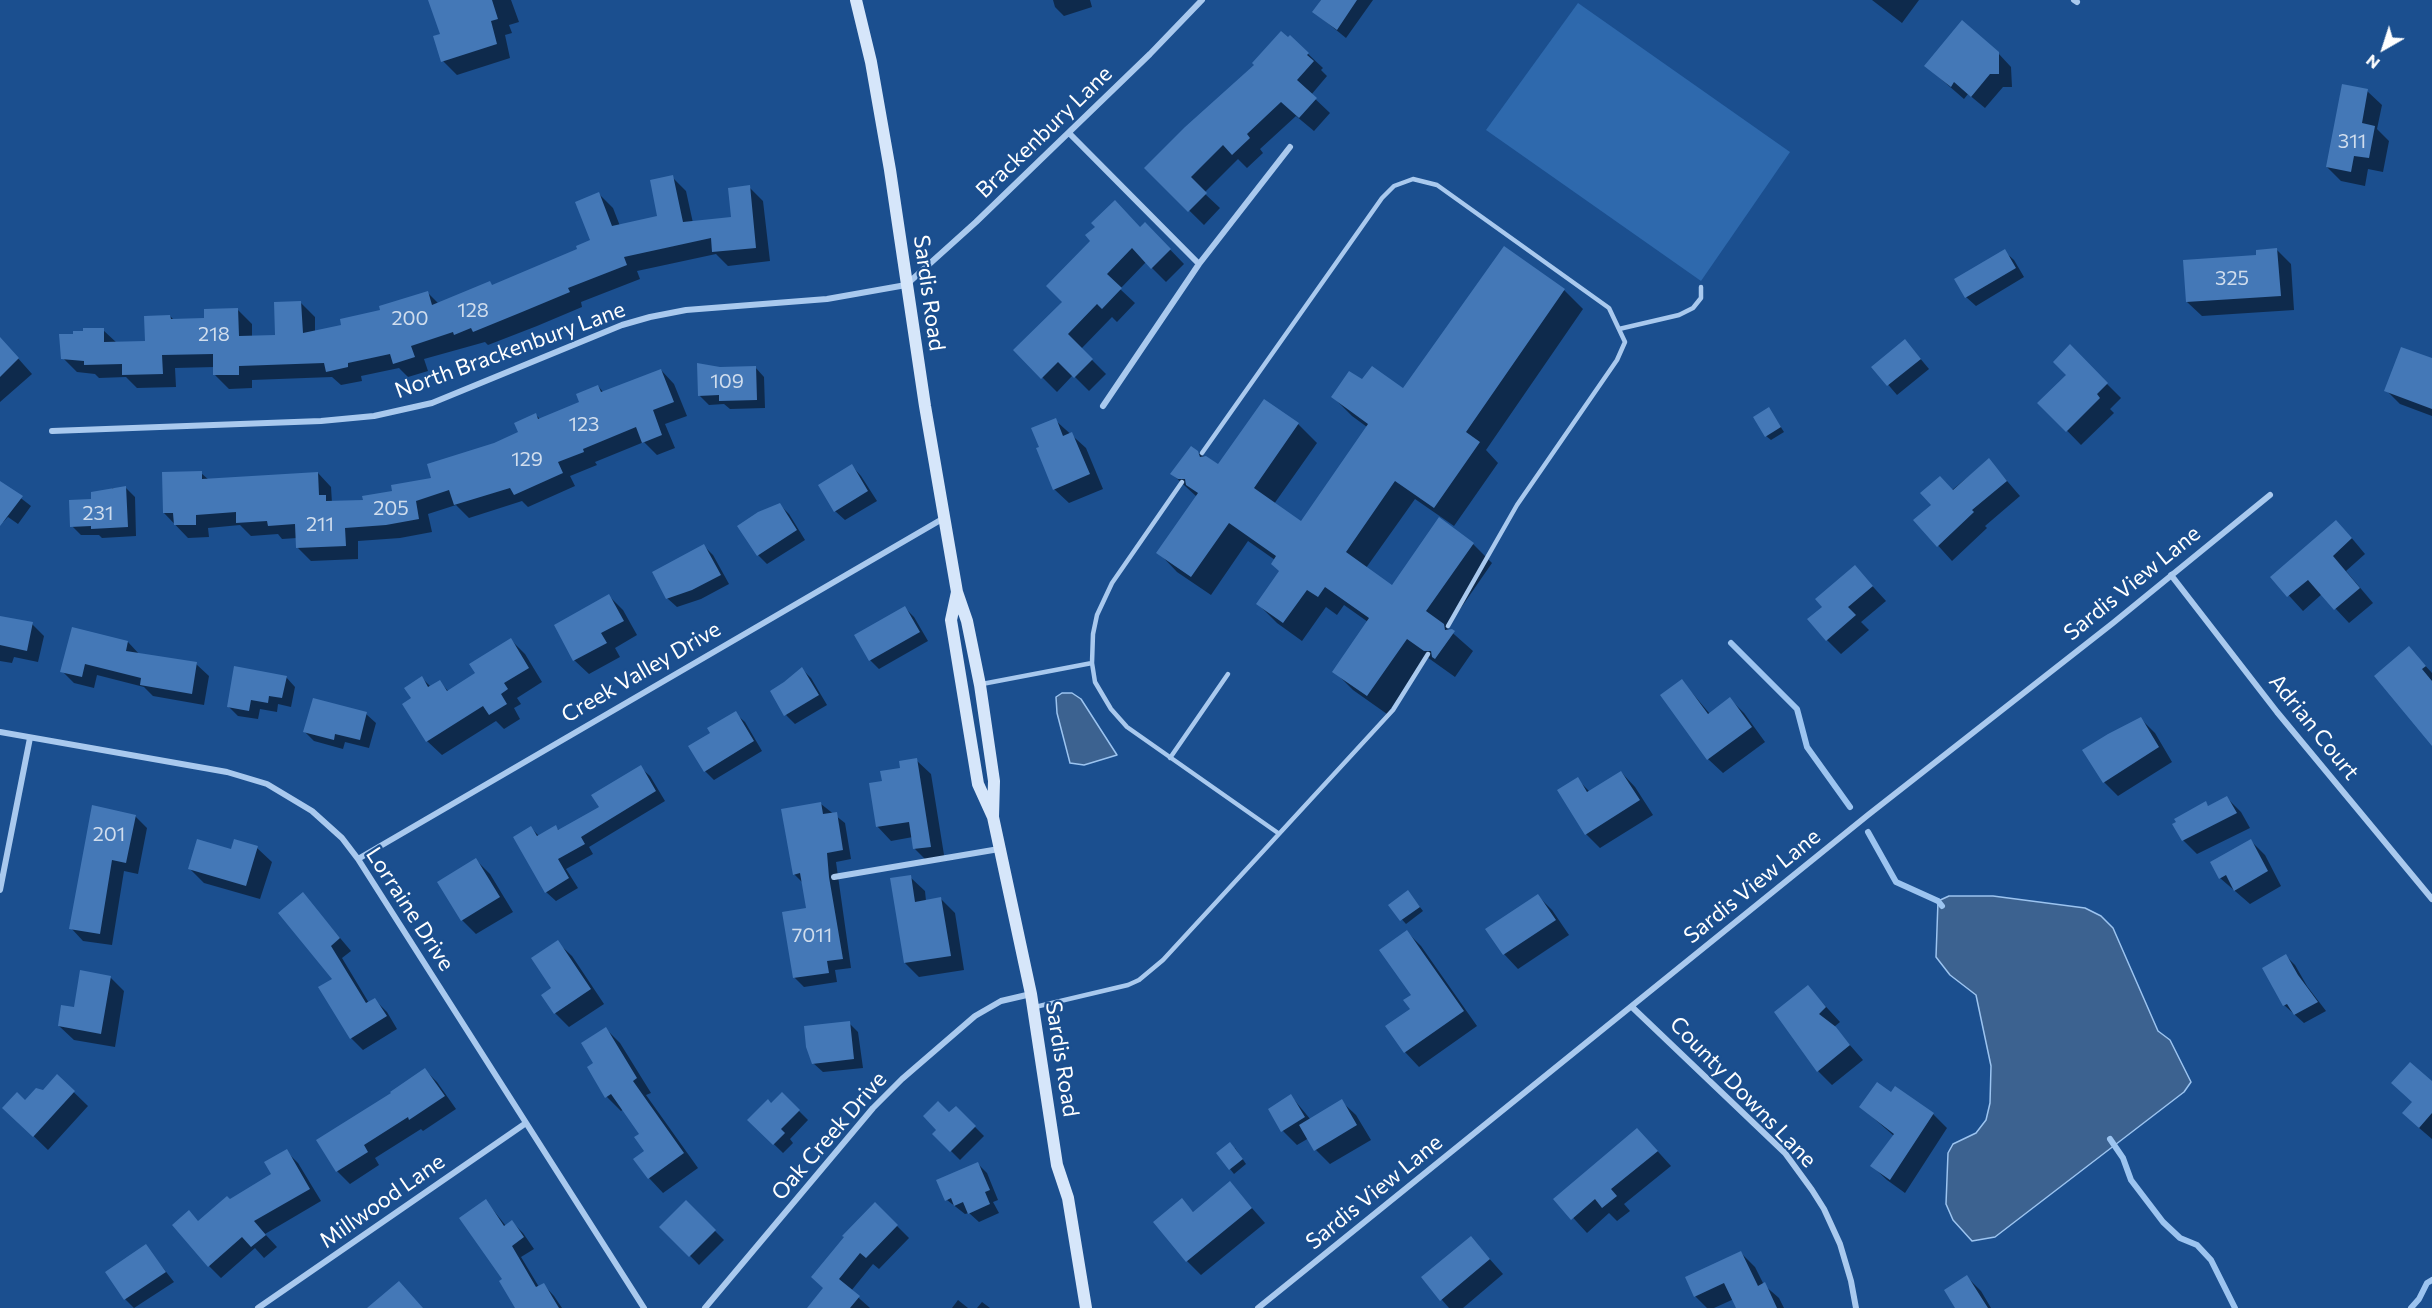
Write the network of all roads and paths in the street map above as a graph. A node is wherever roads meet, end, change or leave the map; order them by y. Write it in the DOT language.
graph roads {
  1 [pos="856,0"];
  2 [pos="1202,0"];
  3 [pos="1069,133"];
  4 [pos="1290,147"];
  5 [pos="1199,264"];
  6 [pos="906,285"];
  7 [pos="1701,287"];
  8 [pos="1619,329"];
  9 [pos="1103,405"];
  10 [pos="52,431"];
  11 [pos="1202,453"];
  12 [pos="1182,482"];
  13 [pos="2270,495"];
  14 [pos="944,518"];
  15 [pos="2171,576"];
  16 [pos="957,592"];
  17 [pos="1448,626"];
  18 [pos="1428,654"];
  19 [pos="1092,663"];
  20 [pos="1228,674"];
  21 [pos="980,685"];
  22 [pos="0,732"];
  23 [pos="30,738"];
  24 [pos="1170,758"];
  25 [pos="993,817"];
  26 [pos="1278,833"];
  27 [pos="999,849"];
  28 [pos="358,859"];
  29 [pos="834,877"];
  30 [pos="0,890"];
  31 [pos="2432,899"];
  32 [pos="1031,994"];
  33 [pos="1033,1007"];
  34 [pos="1632,1007"];
  35 [pos="526,1123"];
  36 [pos="258,1308"];
  37 [pos="644,1308"];
  38 [pos="705,1308"];
  39 [pos="1086,1308"];
  40 [pos="1258,1308"];
  41 [pos="1856,1308"];
  1 -- 6 [label="main road, Sardis Road"];
  2 -- 3 [label="street, Brackenbury Lane"];
  3 -- 5 [label="street"];
  3 -- 6 [label="street, Brackenbury Lane"];
  4 -- 5 [label="street"];
  5 -- 9 [label="street"];
  6 -- 10 [label="street, North Brackenbury Lane"];
  6 -- 14 [label="main road, Sardis Road"];
  7 -- 8 [label="lane"];
  8 -- 11 [label="lane"];
  8 -- 17 [label="lane"];
  12 -- 19 [label="lane"];
  13 -- 15 [label="street, Sardis View Lane"];
  14 -- 16 [label="main road, Sardis Road"];
  14 -- 28 [label="street, Creek Valley Drive"];
  15 -- 31 [label="street, Adrian Court"];
  15 -- 34 [label="street, Sardis View Lane"];
  16 -- 21 [label="main road, Sardis Road"];
  16 -- 25 [label="main road, Sardis Road"];
  18 -- 26 [label="lane"];
  19 -- 21 [label="lane"];
  19 -- 24 [label="lane"];
  20 -- 24 [label="lane"];
  21 -- 25 [label="main road, Sardis Road"];
  22 -- 23 [label="street, Lorraine Drive"];
  23 -- 28 [label="street, Lorraine Drive"];
  23 -- 30 [label="street"];
  24 -- 26 [label="lane"];
  25 -- 27 [label="main road, Sardis Road"];
  26 -- 33 [label="lane"];
  27 -- 29 [label="street"];
  27 -- 32 [label="main road, Sardis Road"];
  28 -- 35 [label="street, Lorraine Drive"];
  32 -- 33 [label="main road, Sardis Road"];
  32 -- 38 [label="street, Oak Creek Drive"];
  33 -- 39 [label="main road, Sardis Road"];
  34 -- 40 [label="street, Sardis View Lane"];
  34 -- 41 [label="street, County Downs Lane"];
  35 -- 36 [label="street, Millwood Lane"];
  35 -- 37 [label="street, Lorraine Drive"];
}
